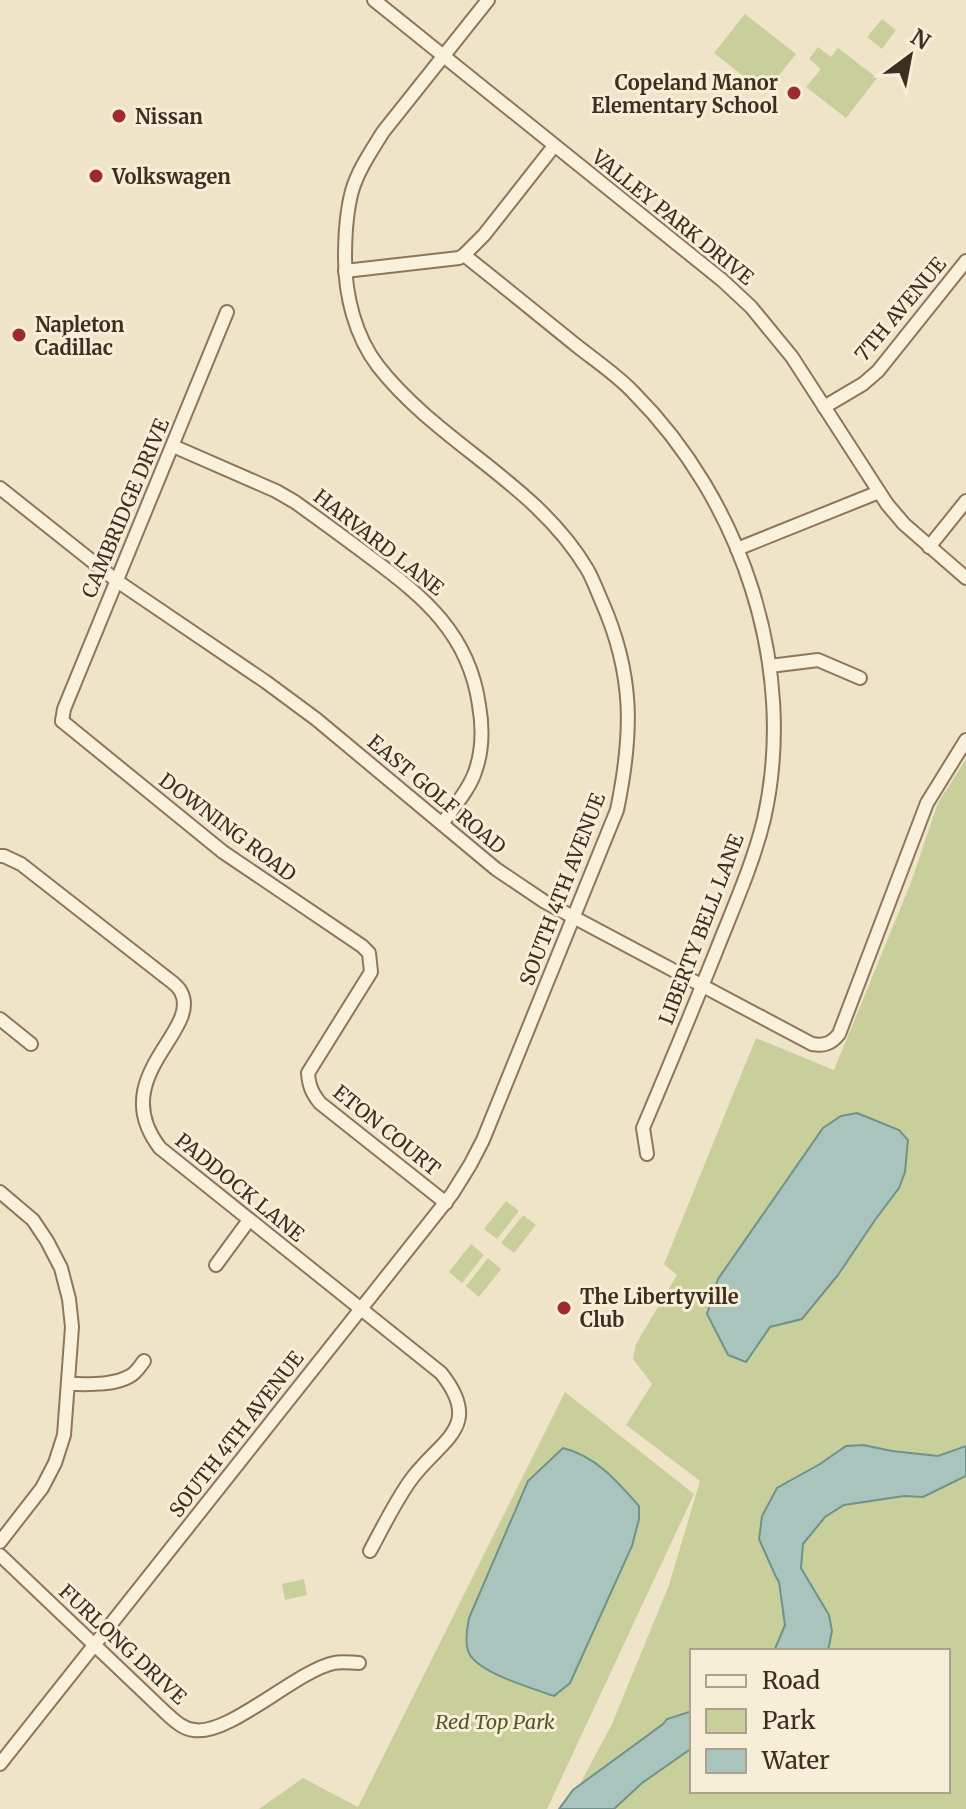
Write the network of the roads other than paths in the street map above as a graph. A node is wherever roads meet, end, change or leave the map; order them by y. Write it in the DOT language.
graph roads {
  1 [pos="374,0"];
  2 [pos="488,0"];
  3 [pos="443,56"];
  4 [pos="554,146"];
  5 [pos="464,255"];
  6 [pos="966,261"];
  7 [pos="345,271"];
  8 [pos="227,312"];
  9 [pos="824,407"];
  10 [pos="173,446"];
  11 [pos="0,488"];
  12 [pos="879,492"];
  13 [pos="966,501"];
  14 [pos="929,547"];
  15 [pos="737,549"];
  16 [pos="966,578"];
  17 [pos="117,581"];
  18 [pos="770,666"];
  19 [pos="860,678"];
  20 [pos="58,721"];
  21 [pos="966,740"];
  22 [pos="442,824"];
  23 [pos="0,856"];
  24 [pos="574,918"];
  25 [pos="702,986"];
  26 [pos="0,1019"];
  27 [pos="31,1044"];
  28 [pos="309,1084"];
  29 [pos="647,1154"];
  30 [pos="0,1192"];
  31 [pos="446,1203"];
  32 [pos="249,1220"];
  33 [pos="216,1265"];
  34 [pos="361,1309"];
  35 [pos="144,1361"];
  36 [pos="68,1384"];
  37 [pos="0,1542"];
  38 [pos="370,1551"];
  39 [pos="0,1555"];
  40 [pos="94,1645"];
  41 [pos="359,1663"];
  42 [pos="0,1764"];
  1 -- 3 [label="street, VALLEY PARK DRIVE"];
  2 -- 3 [label="street, SOUTH 4TH AVENUE"];
  3 -- 4 [label="street, VALLEY PARK DRIVE"];
  3 -- 7 [label="street, SOUTH 4TH AVENUE"];
  4 -- 5 [label="street"];
  4 -- 9 [label="street, VALLEY PARK DRIVE"];
  5 -- 7 [label="street"];
  5 -- 15 [label="street, LIBERTY BELL LANE"];
  6 -- 9 [label="street, 7TH AVENUE"];
  7 -- 24 [label="street, SOUTH 4TH AVENUE"];
  8 -- 10 [label="street, CAMBRIDGE DRIVE"];
  9 -- 12 [label="street, VALLEY PARK DRIVE"];
  10 -- 17 [label="street, CAMBRIDGE DRIVE"];
  10 -- 22 [label="street, HARVARD LANE"];
  11 -- 17 [label="street, EAST GOLF ROAD"];
  12 -- 14 [label="street, VALLEY PARK DRIVE"];
  12 -- 15 [label="street"];
  13 -- 14 [label="street"];
  14 -- 16 [label="street, VALLEY PARK DRIVE"];
  15 -- 18 [label="street, LIBERTY BELL LANE"];
  17 -- 20 [label="street, CAMBRIDGE DRIVE"];
  17 -- 22 [label="street, EAST GOLF ROAD"];
  18 -- 19 [label="street"];
  18 -- 25 [label="street, LIBERTY BELL LANE"];
  20 -- 28 [label="street, DOWNING ROAD"];
  21 -- 25 [label="street, EAST GOLF ROAD"];
  22 -- 24 [label="street, EAST GOLF ROAD"];
  23 -- 32 [label="street, PADDOCK LANE"];
  24 -- 25 [label="street, EAST GOLF ROAD"];
  24 -- 31 [label="street, SOUTH 4TH AVENUE"];
  25 -- 29 [label="street, LIBERTY BELL LANE"];
  26 -- 27 [label="street"];
  28 -- 31 [label="street, ETON COURT"];
  30 -- 36 [label="street"];
  31 -- 34 [label="street, SOUTH 4TH AVENUE"];
  32 -- 33 [label="street"];
  32 -- 34 [label="street, PADDOCK LANE"];
  34 -- 38 [label="street, PADDOCK LANE"];
  34 -- 40 [label="street, SOUTH 4TH AVENUE"];
  35 -- 36 [label="street"];
  36 -- 37 [label="street"];
  39 -- 40 [label="street, FURLONG DRIVE"];
  40 -- 41 [label="street, FURLONG DRIVE"];
  40 -- 42 [label="street, SOUTH 4TH AVENUE"];
}
